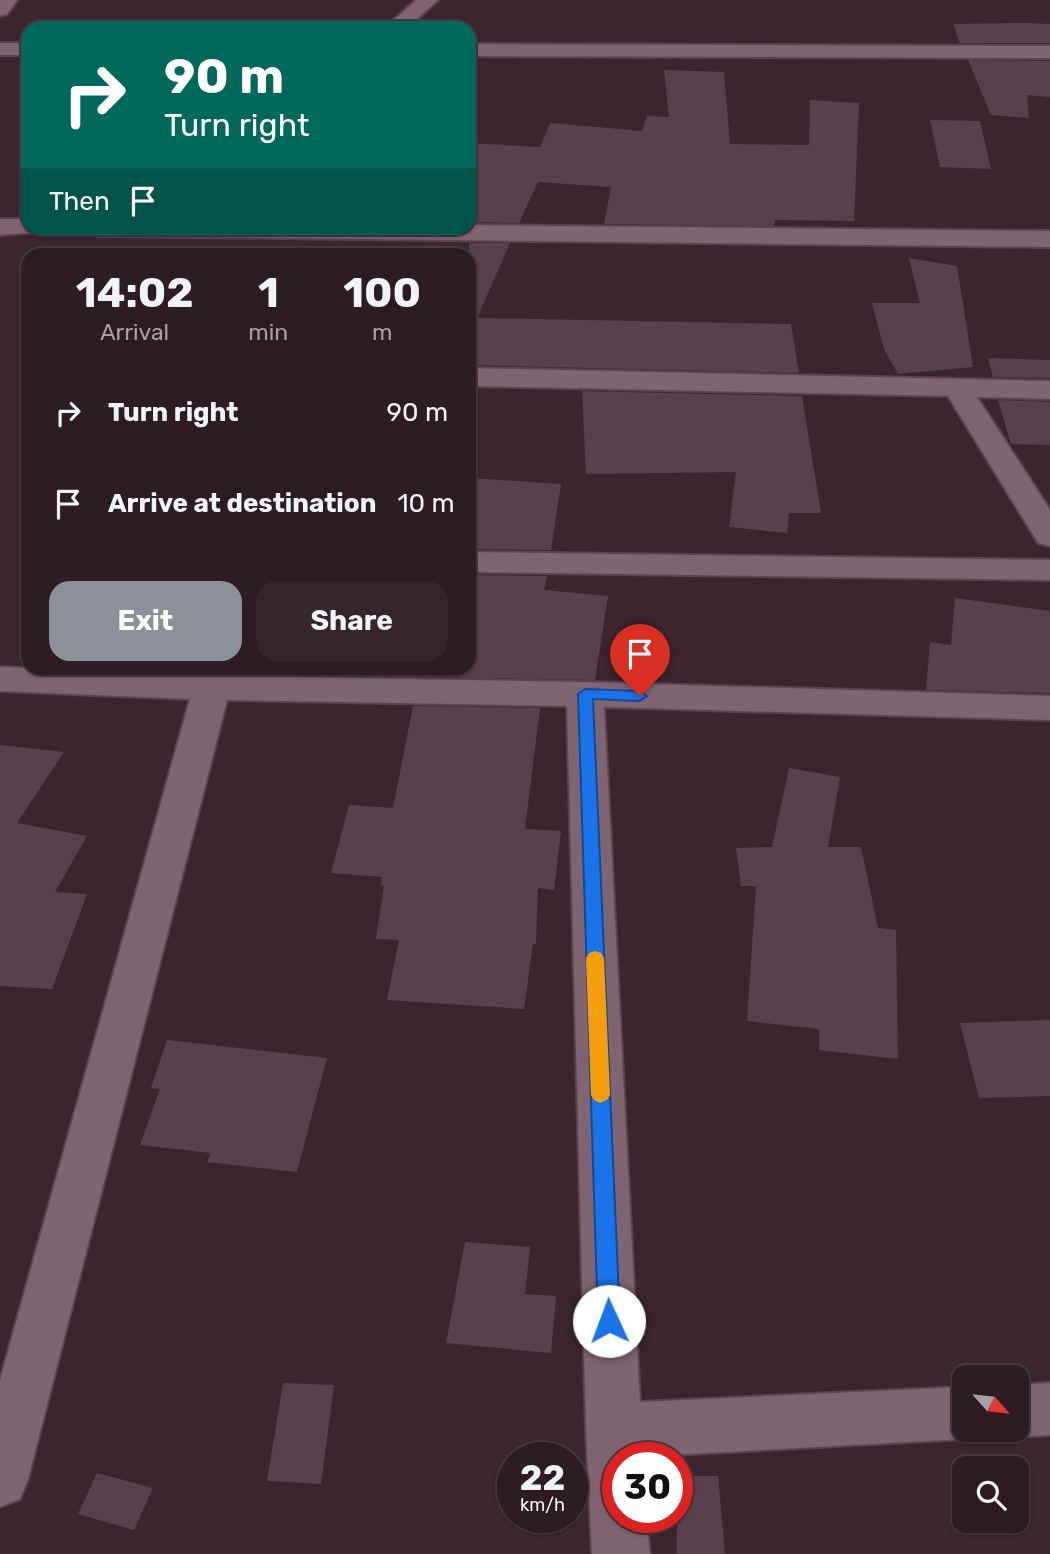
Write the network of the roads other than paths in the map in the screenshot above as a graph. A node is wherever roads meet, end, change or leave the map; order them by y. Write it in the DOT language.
graph roads {
  1 [pos="7,0"];
  2 [pos="428,0"];
  3 [pos="0,10"];
  4 [pos="404,21"];
  5 [pos="21,49"];
  6 [pos="0,50"];
  7 [pos="476,50"];
  8 [pos="1050,52"];
  9 [pos="0,227"];
  10 [pos="21,227"];
  11 [pos="476,230"];
  12 [pos="1050,239"];
  13 [pos="476,377"];
  14 [pos="957,388"];
  15 [pos="1050,390"];
  16 [pos="1050,536"];
  17 [pos="476,562"];
  18 [pos="1050,570"];
  19 [pos="214,678"];
  20 [pos="0,679"];
  21 [pos="585,694"];
  22 [pos="1050,708"];
  23 [pos="1050,1409"];
  24 [pos="1029,1410"];
  25 [pos="952,1414"];
  26 [pos="613,1430"];
  27 [pos="614,1442"];
  28 [pos="0,1479"];
  29 [pos="619,1533"];
  30 [pos="621,1554"];
  1 -- 3 [label="street"];
  2 -- 4 [label="street"];
  5 -- 6 [label="street"];
  7 -- 8 [label="street"];
  9 -- 10 [label="street"];
  11 -- 12 [label="street"];
  13 -- 14 [label="street"];
  14 -- 15 [label="street"];
  14 -- 16 [label="street"];
  17 -- 18 [label="street"];
  19 -- 20 [label="street"];
  19 -- 21 [label="street"];
  19 -- 28 [label="street"];
  21 -- 22 [label="street"];
  21 -- 26 [label="street"];
  23 -- 24 [label="street"];
  25 -- 26 [label="street"];
  26 -- 27 [label="street"];
  29 -- 30 [label="street"];
}
